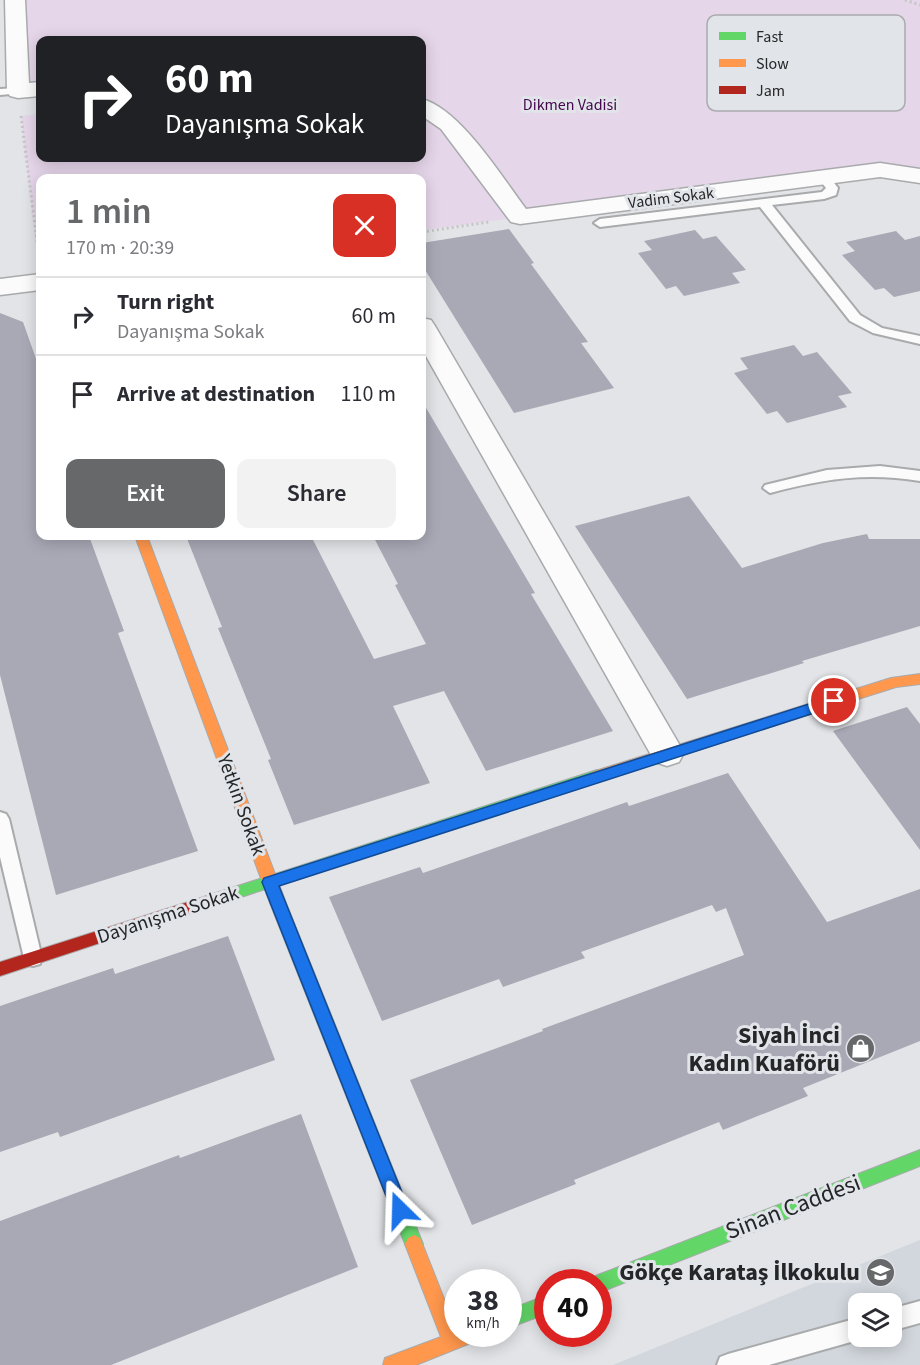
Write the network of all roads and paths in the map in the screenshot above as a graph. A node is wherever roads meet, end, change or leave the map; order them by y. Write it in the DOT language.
graph roads {
  1 [pos="15,0"];
  2 [pos="905,0"];
  3 [pos="920,5"];
  4 [pos="36,89"];
  5 [pos="9,92"];
  6 [pos="426,109"];
  7 [pos="920,176"];
  8 [pos="824,178"];
  9 [pos="764,203"];
  10 [pos="520,217"];
  11 [pos="600,223"];
  12 [pos="426,231"];
  13 [pos="36,243"];
  14 [pos="36,282"];
  15 [pos="0,287"];
  16 [pos="426,333"];
  17 [pos="920,340"];
  18 [pos="920,476"];
  19 [pos="770,488"];
  20 [pos="142,540"];
  21 [pos="920,679"];
  22 [pos="667,753"];
  23 [pos="0,819"];
  24 [pos="270,882"];
  25 [pos="33,958"];
  26 [pos="0,969"];
  27 [pos="920,1158"];
  28 [pos="612,1279"];
  29 [pos="920,1312"];
  30 [pos="902,1317"];
  31 [pos="444,1321"];
  32 [pos="848,1332"];
  33 [pos="444,1345"];
  34 [pos="402,1363"];
  35 [pos="728,1365"];
  1 -- 5 [label="street"];
  2 -- 3 [label="path"];
  4 -- 5 [label="street"];
  5 -- 13 [label="path"];
  6 -- 10 [label="street"];
  7 -- 8 [label="street, Vadim Sokak"];
  8 -- 9 [label="lane"];
  8 -- 10 [label="street, Vadim Sokak"];
  9 -- 11 [label="lane"];
  9 -- 17 [label="lane"];
  10 -- 12 [label="path"];
  14 -- 15 [label="street"];
  16 -- 22 [label="street"];
  18 -- 19 [label="lane"];
  20 -- 24 [label="street, Yetkin Sokak"];
  21 -- 22 [label="street, Dayanışma Sokak"];
  22 -- 24 [label="street, Dayanışma Sokak"];
  23 -- 25 [label="lane"];
  24 -- 25 [label="street, Dayanışma Sokak"];
  24 -- 31 [label="street, Yetkin Sokak"];
  25 -- 26 [label="street, Dayanışma Sokak"];
  27 -- 28 [label="street, Sinan Caddesi"];
  29 -- 30 [label="lane"];
  32 -- 35 [label="lane"];
  33 -- 34 [label="street"];
}
